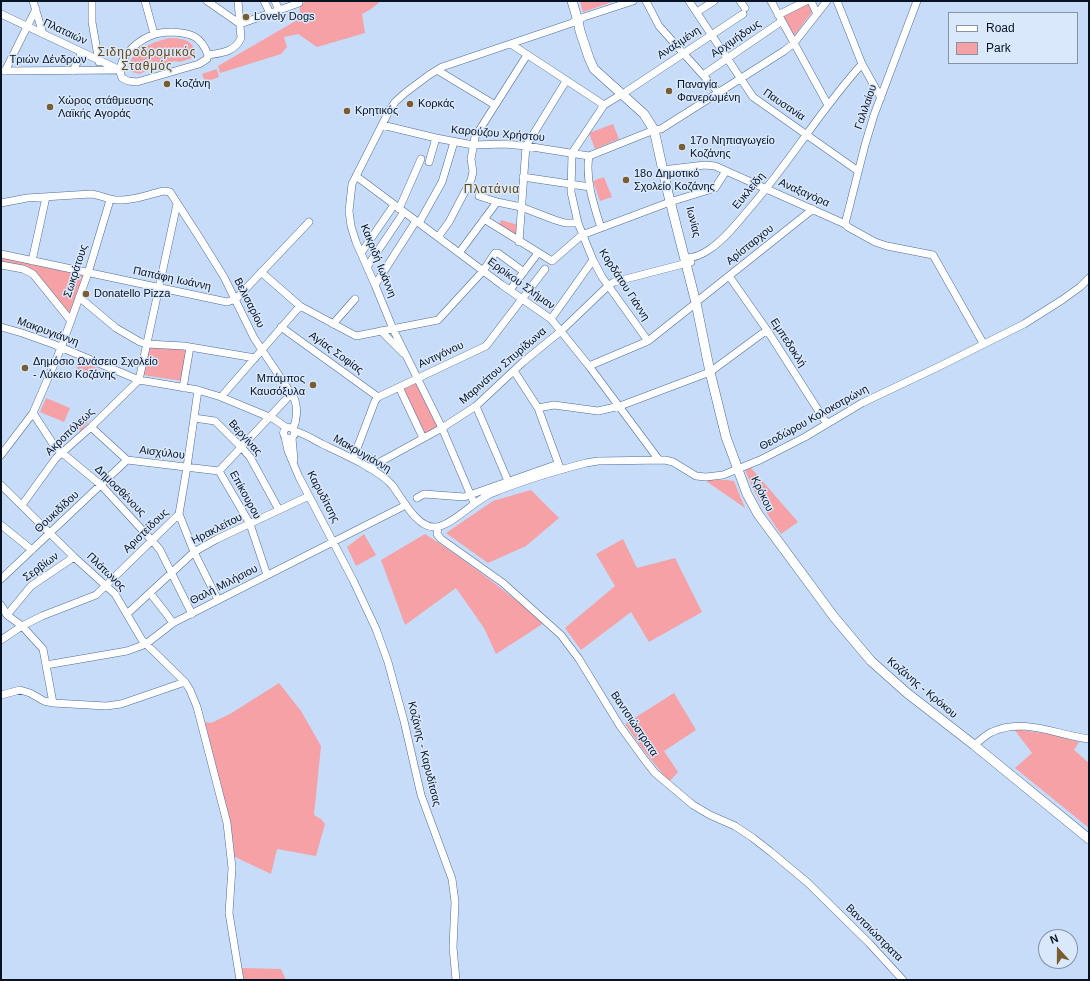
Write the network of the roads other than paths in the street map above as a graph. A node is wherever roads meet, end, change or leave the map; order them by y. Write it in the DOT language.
graph roads {
  1 [pos="33,1"];
  2 [pos="92,1"];
  3 [pos="145,1"];
  4 [pos="207,1"];
  5 [pos="238,1"];
  6 [pos="264,1"];
  7 [pos="275,1"];
  8 [pos="572,1"];
  9 [pos="633,1"];
  10 [pos="646,1"];
  11 [pos="689,1"];
  12 [pos="714,1"];
  13 [pos="740,1"];
  14 [pos="771,1"];
  15 [pos="806,1"];
  16 [pos="810,1"];
  17 [pos="827,1"];
  18 [pos="837,1"];
  19 [pos="917,1"];
  20 [pos="299,2"];
  21 [pos="36,9"];
  22 [pos="279,10"];
  23 [pos="697,12"];
  24 [pos="270,13"];
  25 [pos="1,14"];
  26 [pos="817,14"];
  27 [pos="778,15"];
  28 [pos="577,17"];
  29 [pos="782,22"];
  30 [pos="240,24"];
  31 [pos="27,26"];
  32 [pos="43,34"];
  33 [pos="154,34"];
  34 [pos="712,34"];
  35 [pos="794,43"];
  36 [pos="511,44"];
  37 [pos="82,52"];
  38 [pos="683,54"];
  39 [pos="208,55"];
  40 [pos="527,55"];
  41 [pos="728,58"];
  42 [pos="99,60"];
  43 [pos="862,64"];
  44 [pos="102,70"];
  45 [pos="120,70"];
  46 [pos="437,70"];
  47 [pos="3,71"];
  48 [pos="73,71"];
  49 [pos="703,75"];
  50 [pos="742,79"];
  51 [pos="566,81"];
  52 [pos="625,92"];
  53 [pos="719,93"];
  54 [pos="880,98"];
  55 [pos="495,105"];
  56 [pos="604,105"];
  57 [pos="828,105"];
  58 [pos="382,125"];
  59 [pos="656,130"];
  60 [pos="806,134"];
  61 [pos="436,138"];
  62 [pos="454,142"];
  63 [pos="473,145"];
  64 [pos="526,146"];
  65 [pos="572,153"];
  66 [pos="589,156"];
  67 [pos="421,159"];
  68 [pos="429,162"];
  69 [pos="665,169"];
  70 [pos="726,171"];
  71 [pos="858,171"];
  72 [pos="356,176"];
  73 [pos="523,177"];
  74 [pos="571,184"];
  75 [pos="590,187"];
  76 [pos="766,189"];
  77 [pos="479,196"];
  78 [pos="46,197"];
  79 [pos="110,200"];
  80 [pos="497,202"];
  81 [pos="672,202"];
  82 [pos="1,203"];
  83 [pos="177,204"];
  84 [pos="521,207"];
  85 [pos="399,208"];
  86 [pos="813,209"];
  87 [pos="484,220"];
  88 [pos="308,222"];
  89 [pos="418,222"];
  90 [pos="578,223"];
  91 [pos="845,224"];
  92 [pos="601,228"];
  93 [pos="582,235"];
  94 [pos="438,237"];
  95 [pos="519,242"];
  96 [pos="361,253"];
  97 [pos="459,253"];
  98 [pos="538,253"];
  99 [pos="1,254"];
  100 [pos="593,260"];
  101 [pos="688,260"];
  102 [pos="32,261"];
  103 [pos="1,265"];
  104 [pos="368,268"];
  105 [pos="545,269"];
  106 [pos="483,271"];
  107 [pos="261,272"];
  108 [pos="524,272"];
  109 [pos="88,273"];
  110 [pos="730,276"];
  111 [pos="1089,278"];
  112 [pos="375,285"];
  113 [pos="608,285"];
  114 [pos="159,288"];
  115 [pos="510,290"];
  116 [pos="79,297"];
  117 [pos="236,299"];
  118 [pos="355,299"];
  119 [pos="523,299"];
  120 [pos="698,301"];
  121 [pos="300,306"];
  122 [pos="551,319"];
  123 [pos="71,321"];
  124 [pos="333,324"];
  125 [pos="1,327"];
  126 [pos="281,327"];
  127 [pos="393,329"];
  128 [pos="561,330"];
  129 [pos="767,330"];
  130 [pos="380,331"];
  131 [pos="648,341"];
  132 [pos="983,343"];
  133 [pos="147,344"];
  134 [pos="190,347"];
  135 [pos="61,348"];
  136 [pos="262,350"];
  137 [pos="255,358"];
  138 [pos="408,358"];
  139 [pos="589,366"];
  140 [pos="713,370"];
  141 [pos="514,371"];
  142 [pos="418,378"];
  143 [pos="139,380"];
  144 [pos="399,387"];
  145 [pos="183,388"];
  146 [pos="198,390"];
  147 [pos="291,394"];
  148 [pos="221,397"];
  149 [pos="378,397"];
  150 [pos="476,406"];
  151 [pos="620,406"];
  152 [pos="538,408"];
  153 [pos="33,413"];
  154 [pos="194,418"];
  155 [pos="269,418"];
  156 [pos="827,424"];
  157 [pos="91,427"];
  158 [pos="442,428"];
  159 [pos="290,433"];
  160 [pos="423,438"];
  161 [pos="241,447"];
  162 [pos="63,453"];
  163 [pos="1,455"];
  164 [pos="354,459"];
  165 [pos="127,460"];
  166 [pos="659,460"];
  167 [pos="187,467"];
  168 [pos="559,467"];
  169 [pos="369,468"];
  170 [pos="738,470"];
  171 [pos="219,471"];
  172 [pos="508,481"];
  173 [pos="1,485"];
  174 [pos="101,485"];
  175 [pos="470,494"];
  176 [pos="309,496"];
  177 [pos="417,498"];
  178 [pos="474,503"];
  179 [pos="22,505"];
  180 [pos="406,505"];
  181 [pos="279,510"];
  182 [pos="179,514"];
  183 [pos="250,524"];
  184 [pos="1,525"];
  185 [pos="438,527"];
  186 [pos="768,529"];
  187 [pos="50,533"];
  188 [pos="152,540"];
  189 [pos="334,541"];
  190 [pos="32,550"];
  191 [pos="194,552"];
  192 [pos="74,557"];
  193 [pos="171,573"];
  194 [pos="267,575"];
  195 [pos="1,579"];
  196 [pos="106,586"];
  197 [pos="150,593"];
  198 [pos="218,600"];
  199 [pos="1,605"];
  200 [pos="7,614"];
  201 [pos="127,614"];
  202 [pos="192,614"];
  203 [pos="173,623"];
  204 [pos="22,626"];
  205 [pos="1,640"];
  206 [pos="146,644"];
  207 [pos="46,665"];
  208 [pos="185,682"];
  209 [pos="1,696"];
  210 [pos="53,703"];
  211 [pos="1089,739"];
  212 [pos="974,746"];
  213 [pos="1089,839"];
  214 [pos="455,979"];
  215 [pos="240,980"];
  216 [pos="903,980"];
  1 -- 21 [label="street"];
  2 -- 42 [label="street"];
  3 -- 33 [label="street"];
  4 -- 30 [label="street"];
  5 -- 30 [label="street"];
  6 -- 24 [label="street"];
  7 -- 22 [label="street"];
  8 -- 28 [label="main road, Ιωνίας"];
  9 -- 28 [label="street, Κακριδή Ιωάννη"];
  10 -- 38 [label="street"];
  11 -- 23 [label="street, Παυσανία"];
  12 -- 23 [label="street"];
  13 -- 34 [label="street, Αναξιμένη"];
  14 -- 27 [label="street"];
  15 -- 27 [label="street"];
  16 -- 26 [label="street"];
  17 -- 26 [label="street"];
  18 -- 43 [label="street"];
  19 -- 54 [label="street, Γαλιλαίου"];
  20 -- 22 [label="street"];
  21 -- 31 [label="street"];
  21 -- 32 [label="street"];
  22 -- 24 [label="street"];
  23 -- 34 [label="street, Παυσανία"];
  24 -- 30 [label="street"];
  25 -- 31 [label="street, Πλαταιών"];
  26 -- 35 [label="street"];
  27 -- 29 [label="street"];
  28 -- 36 [label="street, Κακριδή Ιωάννη"];
  28 -- 52 [label="main road, Ιωνίας"];
  29 -- 35 [label="street"];
  29 -- 41 [label="street, Αρχιμήδους"];
  30 -- 39 [label="street"];
  31 -- 32 [label="street, Πλαταιών"];
  31 -- 47 [label="street"];
  32 -- 37 [label="street, Πλαταιών"];
  33 -- 39 [label="street"];
  33 -- 45 [label="street"];
  34 -- 38 [label="street, Αναξιμένη"];
  34 -- 41 [label="street, Παυσανία"];
  35 -- 50 [label="street"];
  35 -- 57 [label="street"];
  36 -- 40 [label="street"];
  36 -- 46 [label="street, Κακριδή Ιωάννη"];
  37 -- 42 [label="street, Πλαταιών"];
  37 -- 48 [label="street"];
  38 -- 49 [label="street"];
  38 -- 52 [label="street, Αναξιμένη"];
  39 -- 45 [label="street, Πλαταιών"];
  40 -- 51 [label="street"];
  40 -- 55 [label="street"];
  41 -- 49 [label="street, Αρχιμήδους"];
  41 -- 50 [label="street, Παυσανία"];
  42 -- 44 [label="street"];
  42 -- 45 [label="street, Πλαταιών"];
  43 -- 54 [label="street"];
  43 -- 57 [label="street, Ευκλείδη"];
  44 -- 45 [label="street, Τριών Δένδρων"];
  44 -- 48 [label="street, Τριών Δένδρων"];
  46 -- 55 [label="street"];
  46 -- 58 [label="street, Κακριδή Ιωάννη"];
  47 -- 48 [label="street, Τριών Δένδρων"];
  49 -- 53 [label="street"];
  50 -- 53 [label="street"];
  50 -- 60 [label="street, Παυσανία"];
  51 -- 56 [label="street"];
  51 -- 64 [label="street"];
  52 -- 56 [label="street"];
  52 -- 59 [label="main road, Ιωνίας"];
  53 -- 59 [label="street"];
  54 -- 71 [label="street, Γαλιλαίου"];
  55 -- 63 [label="street"];
  56 -- 65 [label="street"];
  57 -- 60 [label="street, Ευκλείδη"];
  58 -- 61 [label="street, Καρούζου Χρήστου"];
  58 -- 72 [label="street, Κακριδή Ιωάννη"];
  59 -- 66 [label="street"];
  59 -- 69 [label="main road, Ιωνίας"];
  60 -- 71 [label="street, Παυσανία"];
  60 -- 76 [label="street, Ευκλείδη"];
  61 -- 62 [label="street, Καρούζου Χρήστου"];
  61 -- 68 [label="street"];
  62 -- 63 [label="street, Καρούζου Χρήστου"];
  62 -- 89 [label="street"];
  63 -- 64 [label="street, Καρούζου Χρήστου"];
  63 -- 94 [label="street"];
  64 -- 65 [label="street, Καρούζου Χρήστου"];
  64 -- 73 [label="street"];
  65 -- 66 [label="street, Καρούζου Χρήστου"];
  65 -- 74 [label="street, Κορδάτου Γιάννη"];
  66 -- 75 [label="street"];
  67 -- 85 [label="street"];
  69 -- 70 [label="street, Αναξαγόρα"];
  69 -- 81 [label="main road, Ιωνίας"];
  70 -- 76 [label="street, Αναξαγόρα"];
  70 -- 81 [label="street"];
  71 -- 91 [label="street, Γαλιλαίου"];
  72 -- 85 [label="street, Ερρίκου Σλήμαν"];
  72 -- 96 [label="street, Κακριδή Ιωάννη"];
  73 -- 74 [label="street"];
  73 -- 84 [label="street"];
  74 -- 75 [label="street"];
  74 -- 90 [label="street, Κορδάτου Γιάννη"];
  75 -- 92 [label="street"];
  76 -- 86 [label="street, Αναξαγόρα"];
  76 -- 101 [label="street, Ευκλείδη"];
  77 -- 80 [label="street"];
  78 -- 79 [label="street"];
  78 -- 82 [label="street"];
  78 -- 102 [label="street"];
  79 -- 83 [label="street, Βελισαρίου"];
  79 -- 109 [label="street, Σωκράτους"];
  80 -- 84 [label="street"];
  80 -- 87 [label="street"];
  81 -- 92 [label="street"];
  81 -- 101 [label="main road, Ιωνίας"];
  83 -- 114 [label="street"];
  83 -- 117 [label="street, Βελισαρίου"];
  84 -- 90 [label="street"];
  84 -- 95 [label="street"];
  85 -- 89 [label="street, Ερρίκου Σλήμαν"];
  85 -- 96 [label="street"];
  85 -- 104 [label="street"];
  86 -- 91 [label="street, Αναξαγόρα"];
  86 -- 110 [label="street, Αρίσταρχου"];
  87 -- 95 [label="street"];
  87 -- 97 [label="street"];
  88 -- 107 [label="street"];
  89 -- 94 [label="street, Ερρίκου Σλήμαν"];
  89 -- 112 [label="street"];
  90 -- 93 [label="street, Κορδάτου Γιάννη"];
  91 -- 132 [label="street, Αναξαγόρα"];
  92 -- 93 [label="street"];
  93 -- 98 [label="street"];
  93 -- 100 [label="street, Κορδάτου Γιάννη"];
  94 -- 97 [label="street, Ερρίκου Σλήμαν"];
  95 -- 98 [label="street"];
  96 -- 104 [label="street, Κακριδή Ιωάννη"];
  97 -- 106 [label="street, Ερρίκου Σλήμαν"];
  98 -- 108 [label="street"];
  99 -- 102 [label="street, Παπάφη Ιωάννη"];
  100 -- 113 [label="street, Κορδάτου Γιάννη"];
  100 -- 122 [label="street"];
  101 -- 113 [label="street, Μαρινάτου Σπυρίδωνα"];
  101 -- 120 [label="main road, Ιωνίας"];
  102 -- 109 [label="street, Παπάφη Ιωάννη"];
  103 -- 123 [label="street"];
  104 -- 112 [label="street, Κακριδή Ιωάννη"];
  105 -- 119 [label="street, Αντιγόνου"];
  106 -- 108 [label="street"];
  106 -- 115 [label="street, Ερρίκου Σλήμαν"];
  106 -- 127 [label="street"];
  107 -- 117 [label="street"];
  107 -- 121 [label="street"];
  108 -- 115 [label="street"];
  109 -- 114 [label="street, Παπάφη Ιωάννη"];
  109 -- 116 [label="street, Σωκράτους"];
  110 -- 120 [label="street, Αρίσταρχου"];
  110 -- 129 [label="street, Εμπεδοκλή"];
  111 -- 132 [label="street, Θεοδώρου Κολοκοτρώνη"];
  112 -- 127 [label="street, Κακριδή Ιωάννη"];
  113 -- 128 [label="street, Μαρινάτου Σπυρίδωνα"];
  113 -- 131 [label="street, Κορδάτου Γιάννη"];
  114 -- 117 [label="street, Παπάφη Ιωάννη"];
  114 -- 133 [label="street"];
  115 -- 119 [label="street, Ερρίκου Σλήμαν"];
  116 -- 123 [label="street, Σωκράτους"];
  116 -- 133 [label="street"];
  117 -- 136 [label="street, Βελισαρίου"];
  118 -- 124 [label="street"];
  119 -- 122 [label="street, Ερρίκου Σλήμαν"];
  119 -- 142 [label="street, Αντιγόνου"];
  120 -- 131 [label="street, Αρίσταρχου"];
  120 -- 140 [label="main road, Ιωνίας"];
  121 -- 124 [label="street"];
  121 -- 126 [label="street"];
  122 -- 128 [label="street, Ερρίκου Σλήμαν"];
  123 -- 135 [label="street, Σωκράτους"];
  124 -- 130 [label="street"];
  125 -- 135 [label="street, Μακρυγιάννη"];
  126 -- 136 [label="street"];
  126 -- 149 [label="street, Αγίας Σοφίας"];
  127 -- 130 [label="street"];
  127 -- 138 [label="street, Κακριδή Ιωάννη"];
  128 -- 139 [label="street, Ερρίκου Σλήμαν"];
  128 -- 141 [label="street, Μαρινάτου Σπυρίδωνα"];
  129 -- 140 [label="street"];
  129 -- 156 [label="street, Εμπεδοκλή"];
  130 -- 138 [label="street"];
  131 -- 139 [label="street, Αρίσταρχου"];
  132 -- 156 [label="street, Θεοδώρου Κολοκοτρώνη"];
  133 -- 134 [label="street"];
  133 -- 143 [label="street"];
  134 -- 137 [label="street"];
  134 -- 145 [label="street"];
  135 -- 143 [label="street, Μακρυγιάννη"];
  135 -- 153 [label="street, Σωκράτους"];
  136 -- 137 [label="street"];
  136 -- 147 [label="street, Βελισαρίου"];
  137 -- 148 [label="street"];
  138 -- 142 [label="street, Κακριδή Ιωάννη"];
  139 -- 151 [label="street, Ερρίκου Σλήμαν"];
  140 -- 151 [label="street"];
  140 -- 170 [label="main road, Ιωνίας"];
  141 -- 150 [label="street, Μαρινάτου Σπυρίδωνα"];
  141 -- 152 [label="street"];
  142 -- 144 [label="street, Αντιγόνου"];
  142 -- 158 [label="street, Κακριδή Ιωάννη"];
  143 -- 145 [label="street, Μακρυγιάννη"];
  143 -- 157 [label="street, Ακροπόλεως"];
  144 -- 149 [label="street, Αντιγόνου"];
  144 -- 160 [label="street"];
  145 -- 146 [label="street, Μακρυγιάννη"];
  146 -- 148 [label="street, Μακρυγιάννη"];
  146 -- 154 [label="street, Αριστείδους"];
  147 -- 155 [label="street"];
  147 -- 159 [label="street, Βελισαρίου"];
  148 -- 155 [label="street, Μακρυγιάννη"];
  149 -- 164 [label="street"];
  150 -- 158 [label="street, Μαρινάτου Σπυρίδωνα"];
  150 -- 172 [label="street"];
  151 -- 152 [label="street"];
  151 -- 166 [label="street, Ερρίκου Σλήμαν"];
  152 -- 168 [label="street"];
  153 -- 162 [label="street, Δημοσθένους"];
  153 -- 163 [label="street, Σωκράτους"];
  154 -- 161 [label="street, Βεργίνας"];
  154 -- 167 [label="street, Αριστείδους"];
  155 -- 159 [label="street, Μακρυγιάννη"];
  155 -- 161 [label="street"];
  156 -- 170 [label="street, Θεοδώρου Κολοκοτρώνη"];
  157 -- 162 [label="street, Ακροπόλεως"];
  157 -- 165 [label="street, Αισχύλου"];
  158 -- 160 [label="street, Μαρινάτου Σπυρίδωνα"];
  158 -- 175 [label="street, Κακριδή Ιωάννη"];
  159 -- 164 [label="street, Μακρυγιάννη"];
  159 -- 176 [label="street, Καρυδίτσης"];
  160 -- 169 [label="street, Μαρινάτου Σπυρίδωνα"];
  161 -- 171 [label="street"];
  161 -- 181 [label="street, Βεργίνας"];
  162 -- 174 [label="street, Δημοσθένους"];
  162 -- 179 [label="street, Ακροπόλεως"];
  164 -- 169 [label="street, Μακρυγιάννη"];
  165 -- 167 [label="street, Αισχύλου"];
  165 -- 174 [label="street, Θουκιδίδου"];
  166 -- 168 [label="street, Θεοδώρου Κολοκοτρώνη"];
  166 -- 170 [label="street, Θεοδώρου Κολοκοτρώνη"];
  167 -- 171 [label="street, Αισχύλου"];
  167 -- 182 [label="street, Αριστείδους"];
  168 -- 172 [label="street"];
  168 -- 178 [label="street, Θεοδώρου Κολοκοτρώνη"];
  169 -- 180 [label="street, Μακρυγιάννη"];
  170 -- 186 [label="main road, Κρόκου"];
  171 -- 183 [label="street, Επίκουρου"];
  172 -- 175 [label="street"];
  173 -- 179 [label="street, Πλάτωνος"];
  174 -- 187 [label="street, Θουκιδίδου"];
  174 -- 188 [label="street, Δημοσθένους"];
  175 -- 177 [label="street"];
  175 -- 178 [label="street, Κακριδή Ιωάννη"];
  176 -- 181 [label="street, Ηρακλείτου"];
  176 -- 189 [label="street, Καρυδίτσης"];
  178 -- 185 [label="street, Θεοδώρου Κολοκοτρώνη"];
  179 -- 187 [label="street, Πλάτωνος"];
  180 -- 185 [label="street"];
  180 -- 189 [label="street, Θαλή Μιλήσιου"];
  181 -- 183 [label="street, Ηρακλείτου"];
  182 -- 188 [label="street, Αριστείδους"];
  182 -- 191 [label="street"];
  183 -- 191 [label="street, Ηρακλείτου"];
  183 -- 194 [label="street, Επίκουρου"];
  184 -- 190 [label="street"];
  185 -- 216 [label="street, Βαντσιώστρατα"];
  186 -- 212 [label="main road, Κοζάνης - Κρόκου"];
  187 -- 190 [label="street, Θουκιδίδου"];
  187 -- 192 [label="street, Πλάτωνος"];
  188 -- 193 [label="street, Δημοσθένους"];
  188 -- 196 [label="street, Αριστείδους"];
  189 -- 194 [label="street, Θαλή Μιλήσιου"];
  189 -- 214 [label="street, Κοζάνης - Καρυδίτσας"];
  190 -- 195 [label="street, Θουκιδίδου"];
  191 -- 193 [label="street, Ηρακλείτου"];
  191 -- 198 [label="street"];
  192 -- 196 [label="street, Πλάτωνος"];
  192 -- 200 [label="street, Σερβίων"];
  193 -- 197 [label="street, Ηρακλείτου"];
  193 -- 202 [label="street, Δημοσθένους"];
  194 -- 198 [label="street, Θαλή Μιλήσιου"];
  196 -- 201 [label="street, Πλάτωνος"];
  196 -- 204 [label="street, Αριστείδους"];
  197 -- 201 [label="street, Ηρακλείτου"];
  197 -- 203 [label="street"];
  198 -- 202 [label="street, Θαλή Μιλήσιου"];
  199 -- 200 [label="street"];
  200 -- 204 [label="street"];
  201 -- 206 [label="street, Πλάτωνος"];
  202 -- 203 [label="street, Θαλή Μιλήσιου"];
  203 -- 206 [label="street, Θαλή Μιλήσιου"];
  204 -- 205 [label="street, Αριστείδους"];
  204 -- 207 [label="street"];
  206 -- 207 [label="street, Θαλή Μιλήσιου"];
  206 -- 208 [label="street, Πλάτωνος"];
  207 -- 210 [label="street"];
  208 -- 210 [label="street"];
  208 -- 215 [label="street, Πλάτωνος"];
  209 -- 210 [label="street"];
  211 -- 212 [label="street"];
  212 -- 213 [label="main road, Κοζάνης - Κρόκου"];
}
